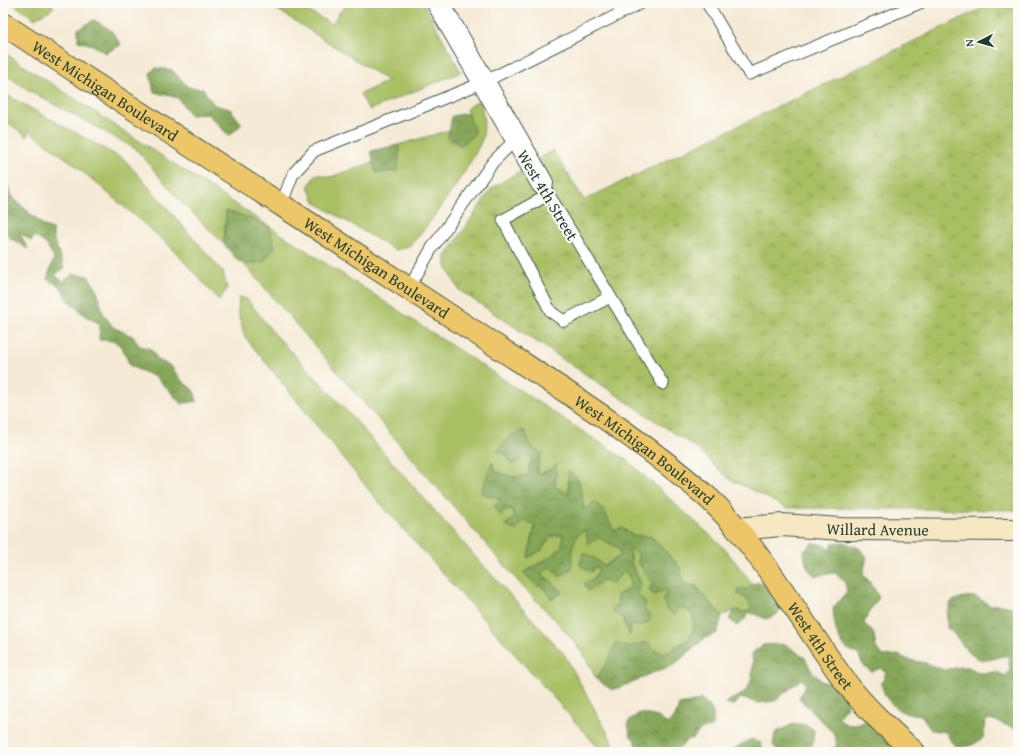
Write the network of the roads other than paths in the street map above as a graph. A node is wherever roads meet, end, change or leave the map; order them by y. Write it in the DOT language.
graph roads {
  1 [pos="438,3"];
  2 [pos="641,3"];
  3 [pos="707,3"];
  4 [pos="920,3"];
  5 [pos="3,24"];
  6 [pos="484,82"];
  7 [pos="516,139"];
  8 [pos="545,189"];
  9 [pos="281,205"];
  10 [pos="408,288"];
  11 [pos="610,297"];
  12 [pos="663,384"];
  13 [pos="738,529"];
  14 [pos="1018,530"];
  15 [pos="914,752"];
  1 -- 6 [label="street, West 4th Street"];
  2 -- 6 [label="lane"];
  3 -- 4 [label="lane"];
  5 -- 9 [label="main road, West Michigan Boulevard"];
  6 -- 7 [label="street, West 4th Street"];
  6 -- 9 [label="lane"];
  7 -- 8 [label="street, West 4th Street"];
  7 -- 10 [label="lane"];
  8 -- 11 [label="lane, West 4th Street"];
  8 -- 11 [label="lane"];
  9 -- 10 [label="main road, West Michigan Boulevard"];
  10 -- 13 [label="main road, West Michigan Boulevard"];
  11 -- 12 [label="lane, West 4th Street"];
  13 -- 14 [label="street, Willard Avenue"];
  13 -- 15 [label="main road, West 4th Street"];
}
